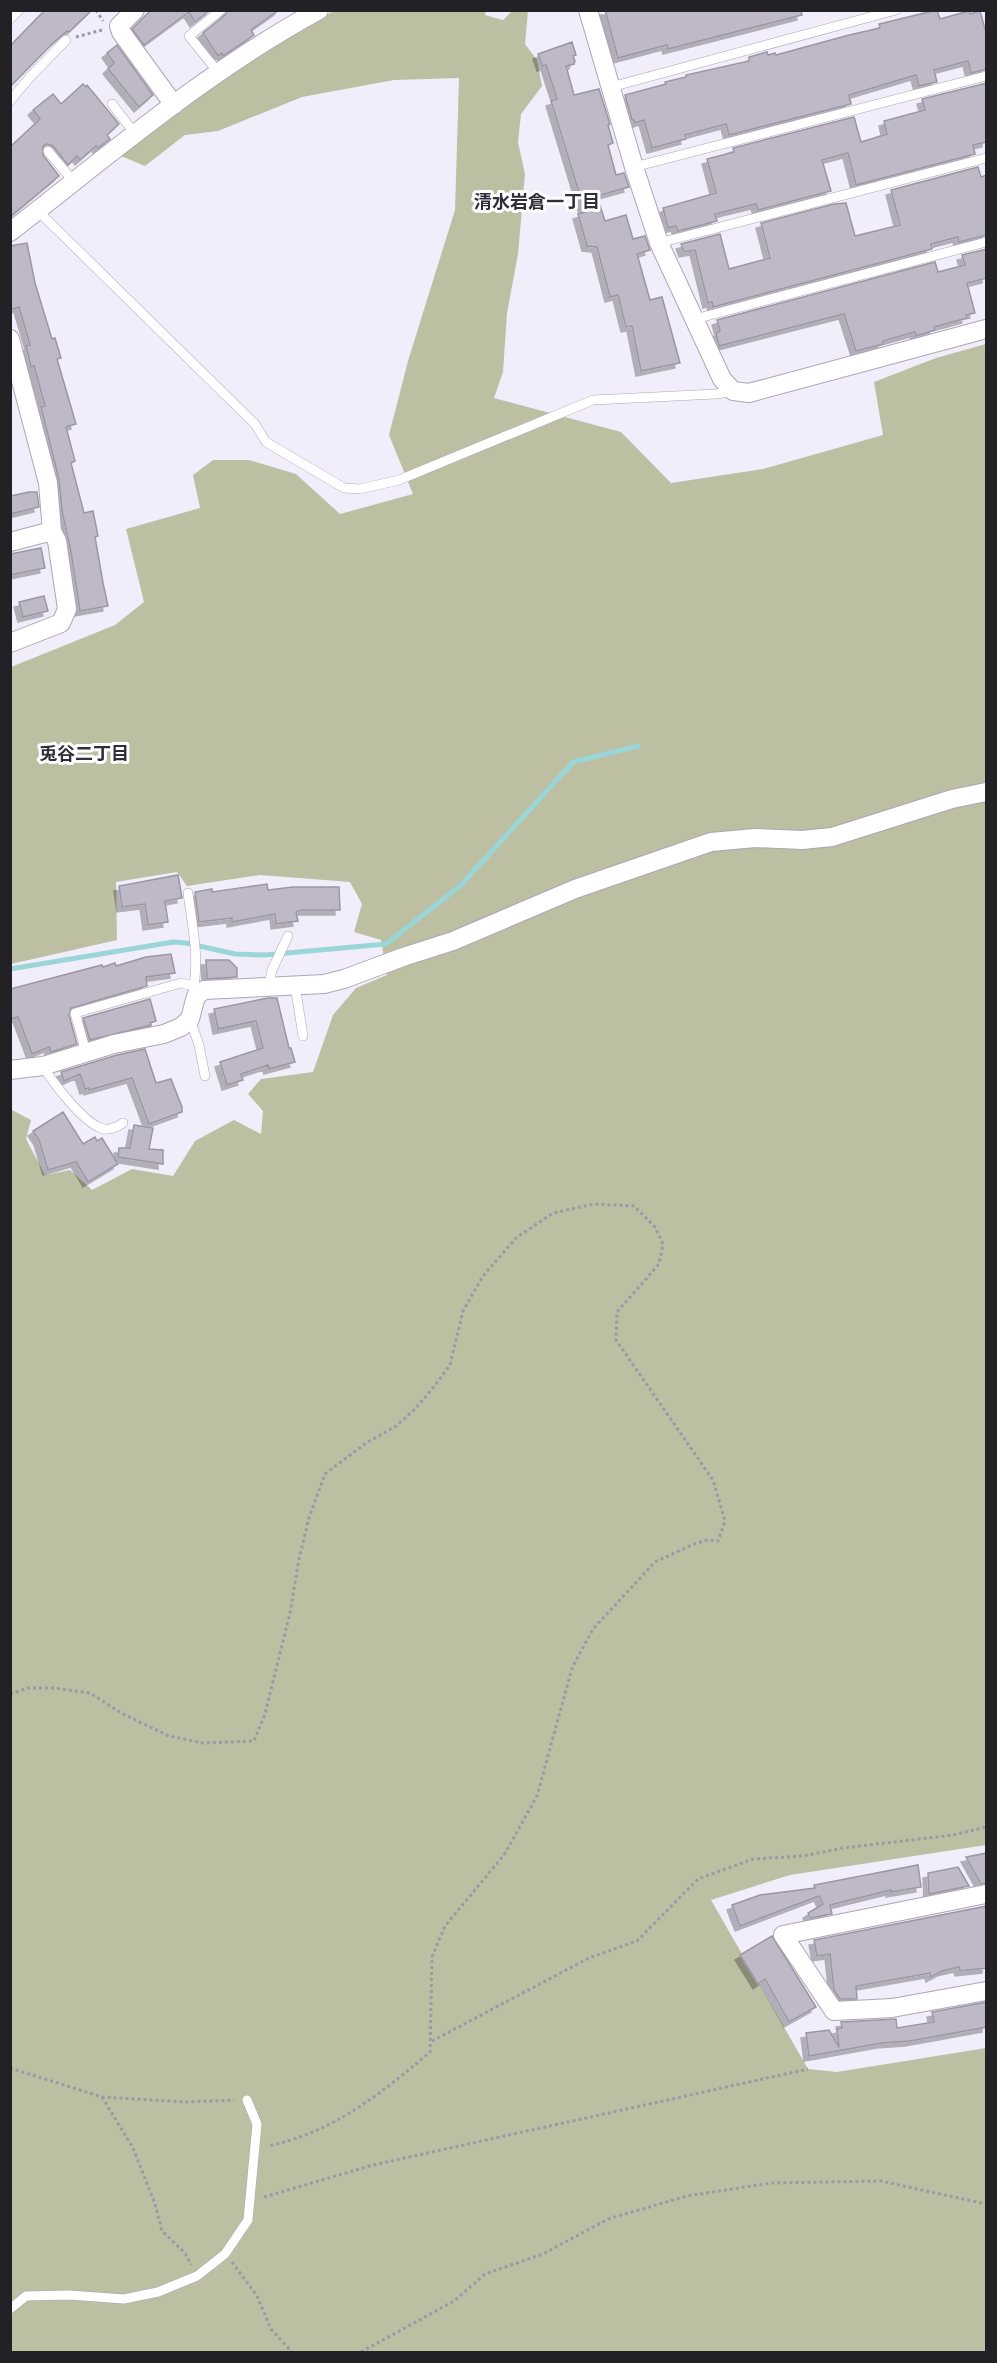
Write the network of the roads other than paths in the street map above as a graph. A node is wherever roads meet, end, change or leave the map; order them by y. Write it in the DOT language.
graph roads {
  1 [pos="19,10"];
  2 [pos="135,10"];
  3 [pos="221,10"];
  4 [pos="319,10"];
  5 [pos="588,10"];
  6 [pos="896,10"];
  7 [pos="10,19"];
  8 [pos="66,40"];
  9 [pos="218,72"];
  10 [pos="987,76"];
  11 [pos="611,87"];
  12 [pos="10,101"];
  13 [pos="111,104"];
  14 [pos="174,105"];
  15 [pos="136,135"];
  16 [pos="48,151"];
  17 [pos="987,158"];
  18 [pos="634,166"];
  19 [pos="74,182"];
  20 [pos="38,211"];
  21 [pos="10,232"];
  22 [pos="987,242"];
  23 [pos="659,243"];
  24 [pos="695,320"];
  25 [pos="987,329"];
  26 [pos="10,339"];
  27 [pos="733,391"];
  28 [pos="52,531"];
  29 [pos="10,542"];
  30 [pos="10,643"];
  31 [pos="987,792"];
  32 [pos="188,893"];
  33 [pos="288,936"];
  34 [pos="269,985"];
  35 [pos="295,985"];
  36 [pos="197,989"];
  37 [pos="190,1019"];
  38 [pos="303,1036"];
  39 [pos="86,1052"];
  40 [pos="43,1066"];
  41 [pos="10,1070"];
  42 [pos="205,1076"];
  43 [pos="123,1124"];
  44 [pos="987,1894"];
  45 [pos="987,1991"];
  46 [pos="248,2100"];
  47 [pos="10,2309"];
  1 -- 7 [label="lane"];
  2 -- 14 [label="street"];
  3 -- 9 [label="lane"];
  4 -- 9 [label="street"];
  5 -- 11 [label="street"];
  6 -- 11 [label="lane"];
  8 -- 12 [label="lane"];
  9 -- 14 [label="street"];
  10 -- 18 [label="lane"];
  11 -- 18 [label="street"];
  13 -- 15 [label="lane"];
  14 -- 15 [label="street"];
  15 -- 19 [label="street"];
  16 -- 19 [label="lane"];
  17 -- 23 [label="lane"];
  18 -- 23 [label="street"];
  19 -- 20 [label="street"];
  20 -- 21 [label="street"];
  20 -- 27 [label="lane"];
  22 -- 24 [label="lane"];
  23 -- 24 [label="street"];
  24 -- 27 [label="street"];
  25 -- 27 [label="street"];
  26 -- 28 [label="street"];
  28 -- 29 [label="street"];
  28 -- 30 [label="street"];
  31 -- 35 [label="street"];
  32 -- 36 [label="lane"];
  33 -- 34 [label="lane"];
  34 -- 35 [label="street"];
  34 -- 36 [label="street"];
  35 -- 38 [label="lane"];
  36 -- 37 [label="street"];
  36 -- 39 [label="lane"];
  37 -- 39 [label="street"];
  37 -- 42 [label="lane"];
  39 -- 40 [label="street"];
  40 -- 41 [label="street"];
  40 -- 43 [label="lane"];
  44 -- 45 [label="street"];
  46 -- 47 [label="lane"];
}
